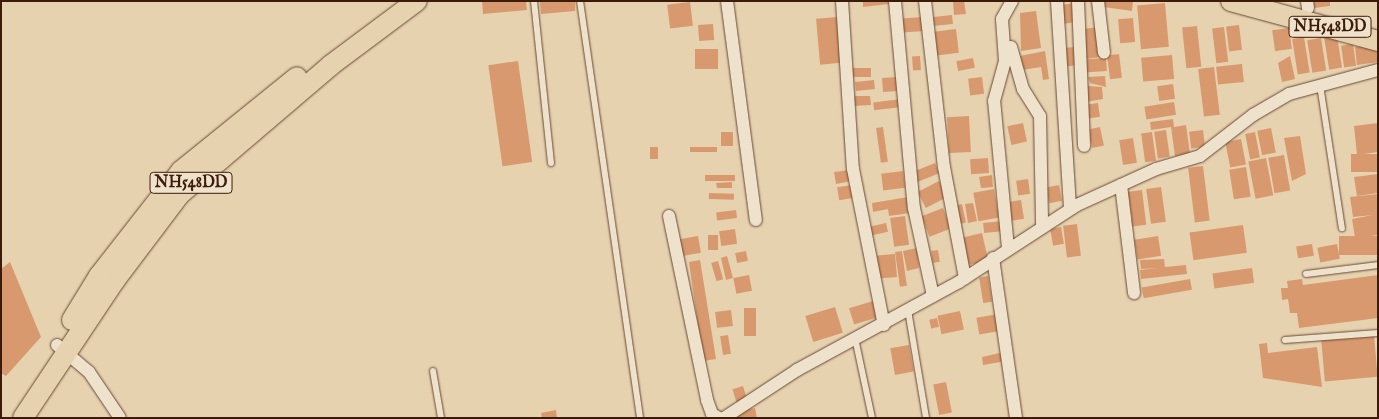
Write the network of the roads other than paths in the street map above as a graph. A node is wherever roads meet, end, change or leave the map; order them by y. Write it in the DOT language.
graph roads {
  1 [pos="395,1"];
  2 [pos="417,1"];
  3 [pos="534,1"];
  4 [pos="580,1"];
  5 [pos="727,1"];
  6 [pos="842,1"];
  7 [pos="895,1"];
  8 [pos="925,1"];
  9 [pos="1012,1"];
  10 [pos="1057,1"];
  11 [pos="1078,1"];
  12 [pos="1098,1"];
  13 [pos="1231,1"];
  14 [pos="1285,1"];
  15 [pos="1308,4"];
  16 [pos="1265,6"];
  17 [pos="1008,15"];
  18 [pos="1378,28"];
  19 [pos="359,35"];
  20 [pos="1378,41"];
  21 [pos="1104,54"];
  22 [pos="1378,70"];
  23 [pos="1320,85"];
  24 [pos="1084,146"];
  25 [pos="551,163"];
  26 [pos="1121,185"];
  27 [pos="1070,209"];
  28 [pos="669,216"];
  29 [pos="756,220"];
  30 [pos="1042,224"];
  31 [pos="1342,228"];
  32 [pos="1008,248"];
  33 [pos="993,258"];
  34 [pos="1378,265"];
  35 [pos="1306,274"];
  36 [pos="965,278"];
  37 [pos="1134,293"];
  38 [pos="933,296"];
  39 [pos="908,310"];
  40 [pos="884,325"];
  41 [pos="1378,333"];
  42 [pos="855,338"];
  43 [pos="1285,340"];
  44 [pos="62,348"];
  45 [pos="433,371"];
  46 [pos="9,418"];
  47 [pos="23,418"];
  48 [pos="120,418"];
  49 [pos="441,418"];
  50 [pos="640,418"];
  51 [pos="719,418"];
  52 [pos="724,418"];
  53 [pos="872,418"];
  54 [pos="926,418"];
  55 [pos="1016,418"];
  1 -- 19 [label="highway, NH548DD"];
  2 -- 19 [label="highway, NH548DD"];
  3 -- 25 [label="lane"];
  4 -- 50 [label="lane"];
  5 -- 29 [label="street"];
  6 -- 40 [label="street"];
  7 -- 38 [label="street"];
  8 -- 36 [label="street"];
  9 -- 17 [label="street"];
  10 -- 27 [label="street"];
  11 -- 24 [label="street"];
  12 -- 21 [label="street"];
  13 -- 16 [label="highway, NH548DD"];
  14 -- 15 [label="highway, NH548DD"];
  15 -- 18 [label="highway, NH548DD"];
  16 -- 20 [label="highway, NH548DD"];
  17 -- 30 [label="street"];
  17 -- 32 [label="street"];
  19 -- 44 [label="highway, NH548DD"];
  22 -- 23 [label="street"];
  23 -- 26 [label="street"];
  23 -- 31 [label="lane"];
  26 -- 27 [label="street"];
  26 -- 37 [label="street"];
  27 -- 30 [label="street"];
  28 -- 51 [label="street"];
  30 -- 32 [label="street"];
  32 -- 33 [label="street"];
  33 -- 36 [label="street"];
  33 -- 55 [label="street"];
  34 -- 35 [label="lane"];
  36 -- 38 [label="street"];
  38 -- 39 [label="street"];
  39 -- 40 [label="street"];
  39 -- 54 [label="lane"];
  40 -- 42 [label="street"];
  41 -- 43 [label="lane"];
  42 -- 52 [label="street"];
  42 -- 53 [label="lane"];
  44 -- 46 [label="highway, NH548DD"];
  44 -- 47 [label="highway, NH548DD"];
  44 -- 48 [label="street"];
  45 -- 49 [label="lane"];
}
